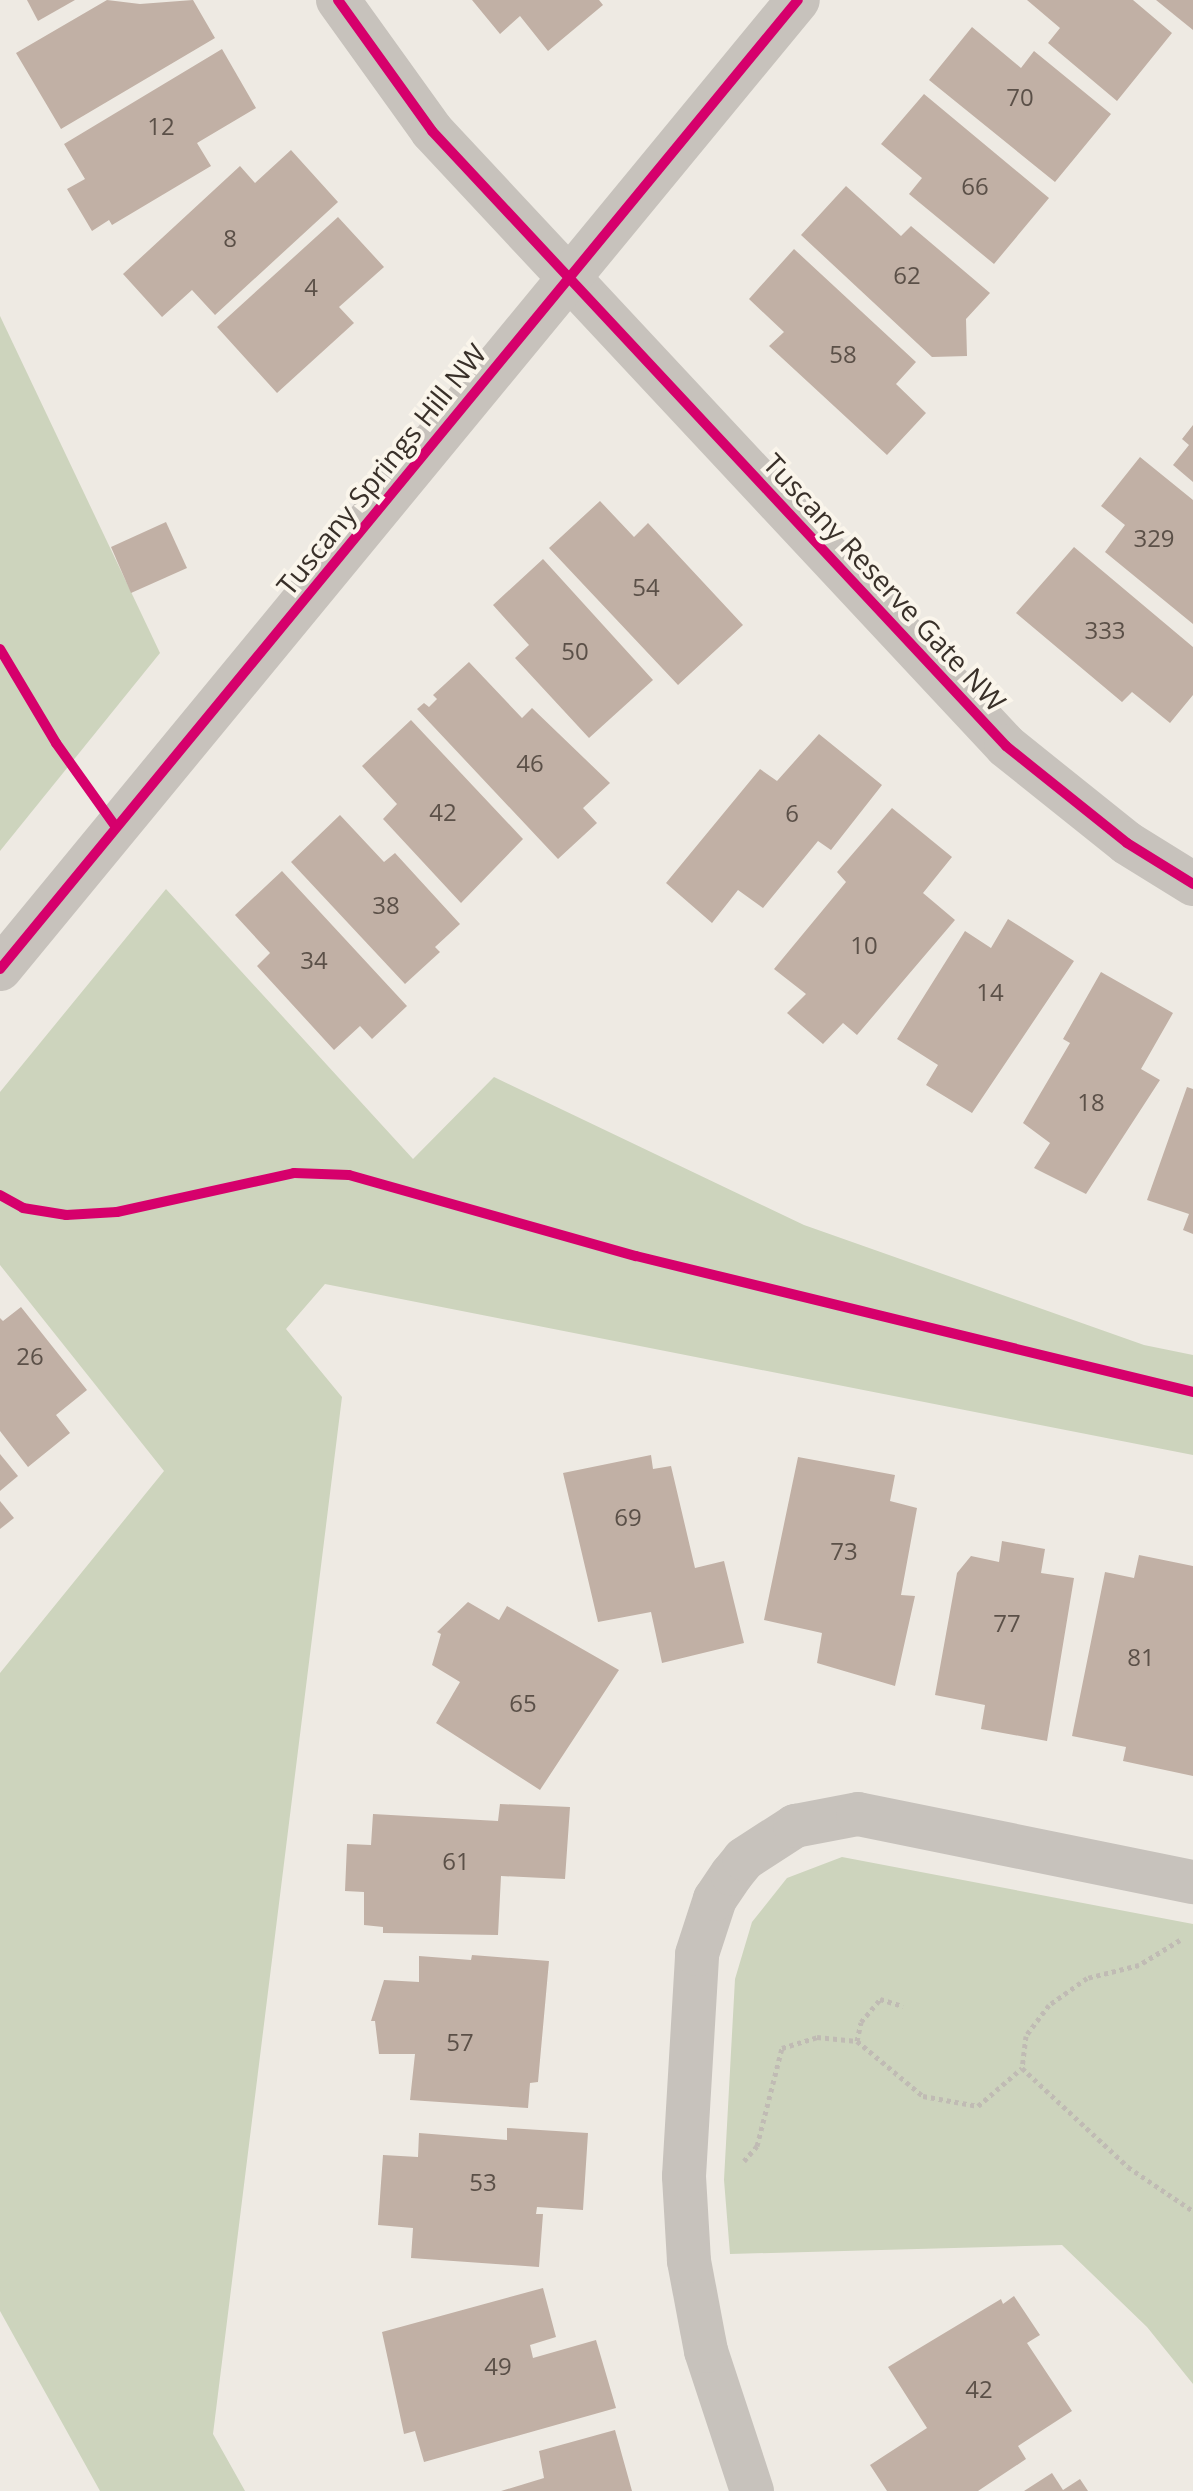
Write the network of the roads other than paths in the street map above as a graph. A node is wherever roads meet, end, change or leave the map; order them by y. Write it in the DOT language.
graph roads {
  1 [pos="338,0"];
  2 [pos="798,0"];
  3 [pos="570,279"];
  4 [pos="1193,884"];
  5 [pos="0,969"];
  6 [pos="1193,1882"];
  7 [pos="752,2491"];
  1 -- 3 [label="street, Tuscany Reserve Gate NW"];
  2 -- 3 [label="street, Tuscany Springs Hill NW"];
  3 -- 4 [label="street, Tuscany Reserve Gate NW"];
  3 -- 5 [label="street, Tuscany Springs Hill NW"];
  6 -- 7 [label="street"];
}
